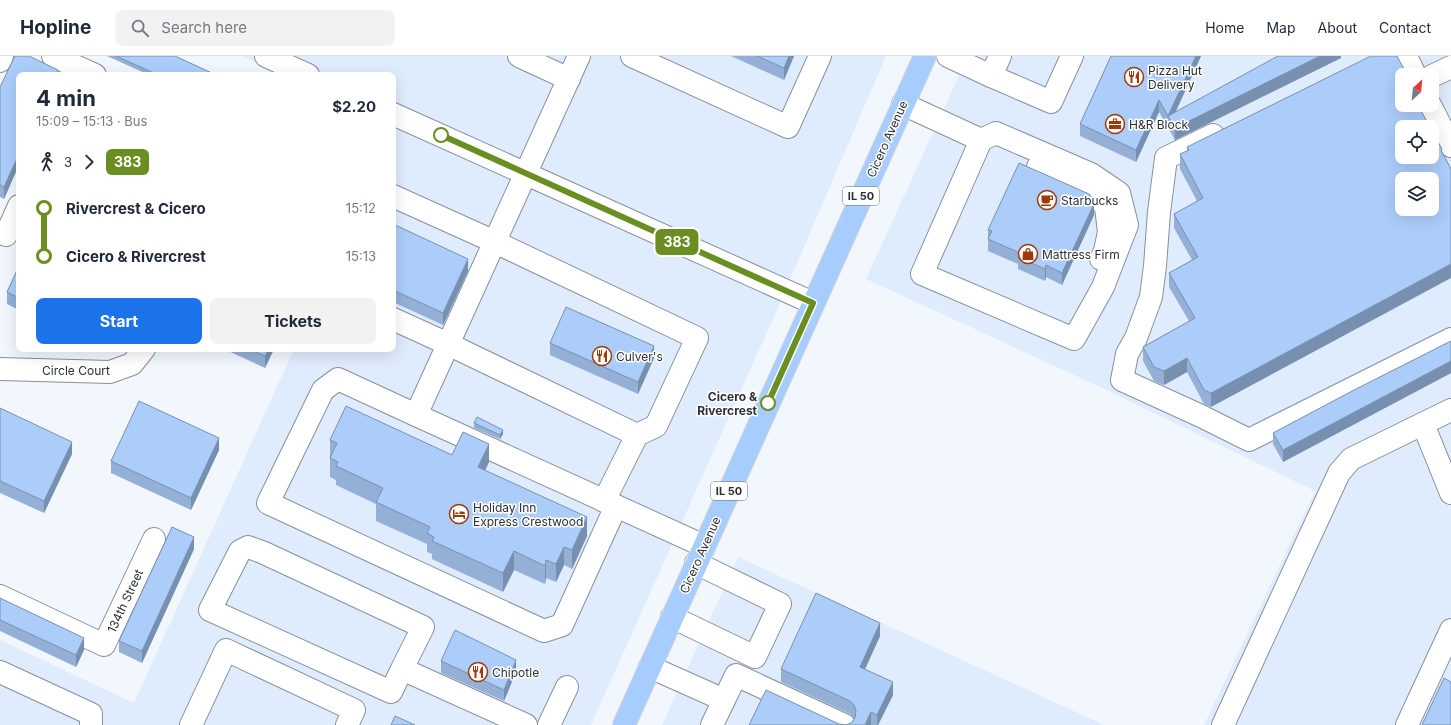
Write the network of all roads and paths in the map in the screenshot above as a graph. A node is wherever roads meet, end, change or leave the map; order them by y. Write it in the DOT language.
graph roads {
  1 [pos="2,56"];
  2 [pos="53,56"];
  3 [pos="266,56"];
  4 [pos="519,56"];
  5 [pos="580,56"];
  6 [pos="632,56"];
  7 [pos="820,56"];
  8 [pos="925,56"];
  9 [pos="948,56"];
  10 [pos="1000,56"];
  11 [pos="1072,56"];
  12 [pos="1406,56"];
  13 [pos="0,61"];
  14 [pos="1451,67"];
  15 [pos="1412,68"];
  16 [pos="83,72"];
  17 [pos="301,72"];
  18 [pos="1439,73"];
  19 [pos="991,76"];
  20 [pos="569,79"];
  21 [pos="903,104"];
  22 [pos="1434,112"];
  23 [pos="396,115"];
  24 [pos="1230,126"];
  25 [pos="981,140"];
  26 [pos="1451,146"];
  27 [pos="526,174"];
  28 [pos="396,197"];
  29 [pos="16,213"];
  30 [pos="0,232"];
  31 [pos="495,242"];
  32 [pos="813,303"];
  33 [pos="396,320"];
  34 [pos="1451,339"];
  35 [pos="448,344"];
  36 [pos="142,352"];
  37 [pos="0,369"];
  38 [pos="1451,410"];
  39 [pos="416,415"];
  40 [pos="1422,424"];
  41 [pos="637,436"];
  42 [pos="1451,493"];
  43 [pos="610,503"];
  44 [pos="154,538"];
  45 [pos="700,555"];
  46 [pos="0,596"];
  47 [pos="672,617"];
  48 [pos="1451,630"];
  49 [pos="650,667"];
  50 [pos="402,669"];
  51 [pos="0,672"];
  52 [pos="567,687"];
  53 [pos="724,700"];
  54 [pos="91,725"];
  55 [pos="191,725"];
  56 [pos="346,725"];
  57 [pos="526,725"];
  58 [pos="549,725"];
  59 [pos="624,725"];
  60 [pos="712,725"];
  61 [pos="844,725"];
  62 [pos="1223,725"];
  63 [pos="1407,725"];
  1 -- 13 [label="street"];
  2 -- 16 [label="street"];
  3 -- 17 [label="street"];
  4 -- 20 [label="street"];
  5 -- 20 [label="street"];
  6 -- 7 [label="street"];
  8 -- 21 [label="main road, Cicero Avenue / IL 50"];
  9 -- 19 [label="street"];
  10 -- 19 [label="street"];
  11 -- 19 [label="street"];
  12 -- 15 [label="street"];
  14 -- 18 [label="street"];
  20 -- 27 [label="street"];
  21 -- 25 [label="street"];
  21 -- 32 [label="main road, Cicero Avenue / IL 50"];
  22 -- 26 [label="street"];
  23 -- 27 [label="street"];
  24 -- 34 [label="street"];
  25 -- 25 [label="street"];
  27 -- 31 [label="street"];
  27 -- 32 [label="street"];
  28 -- 31 [label="street"];
  29 -- 30 [label="street"];
  31 -- 35 [label="street"];
  31 -- 41 [label="street"];
  32 -- 45 [label="main road, Cicero Avenue / IL 50"];
  33 -- 35 [label="street"];
  35 -- 39 [label="street"];
  35 -- 41 [label="street"];
  36 -- 37 [label="street, Circle Court"];
  38 -- 40 [label="street"];
  39 -- 43 [label="street"];
  39 -- 43 [label="street"];
  40 -- 42 [label="street"];
  40 -- 62 [label="street"];
  41 -- 43 [label="street"];
  43 -- 45 [label="street"];
  44 -- 46 [label="street, 134th Street"];
  45 -- 47 [label="main road, Cicero Avenue / IL 50"];
  45 -- 47 [label="street"];
  47 -- 49 [label="main road, Cicero Avenue / IL 50"];
  48 -- 63 [label="street"];
  49 -- 53 [label="street"];
  49 -- 59 [label="main road, Cicero Avenue / IL 50"];
  50 -- 50 [label="street"];
  50 -- 57 [label="street"];
  51 -- 54 [label="street"];
  52 -- 58 [label="street"];
  53 -- 60 [label="street"];
  53 -- 61 [label="street"];
  55 -- 56 [label="street"];
}
